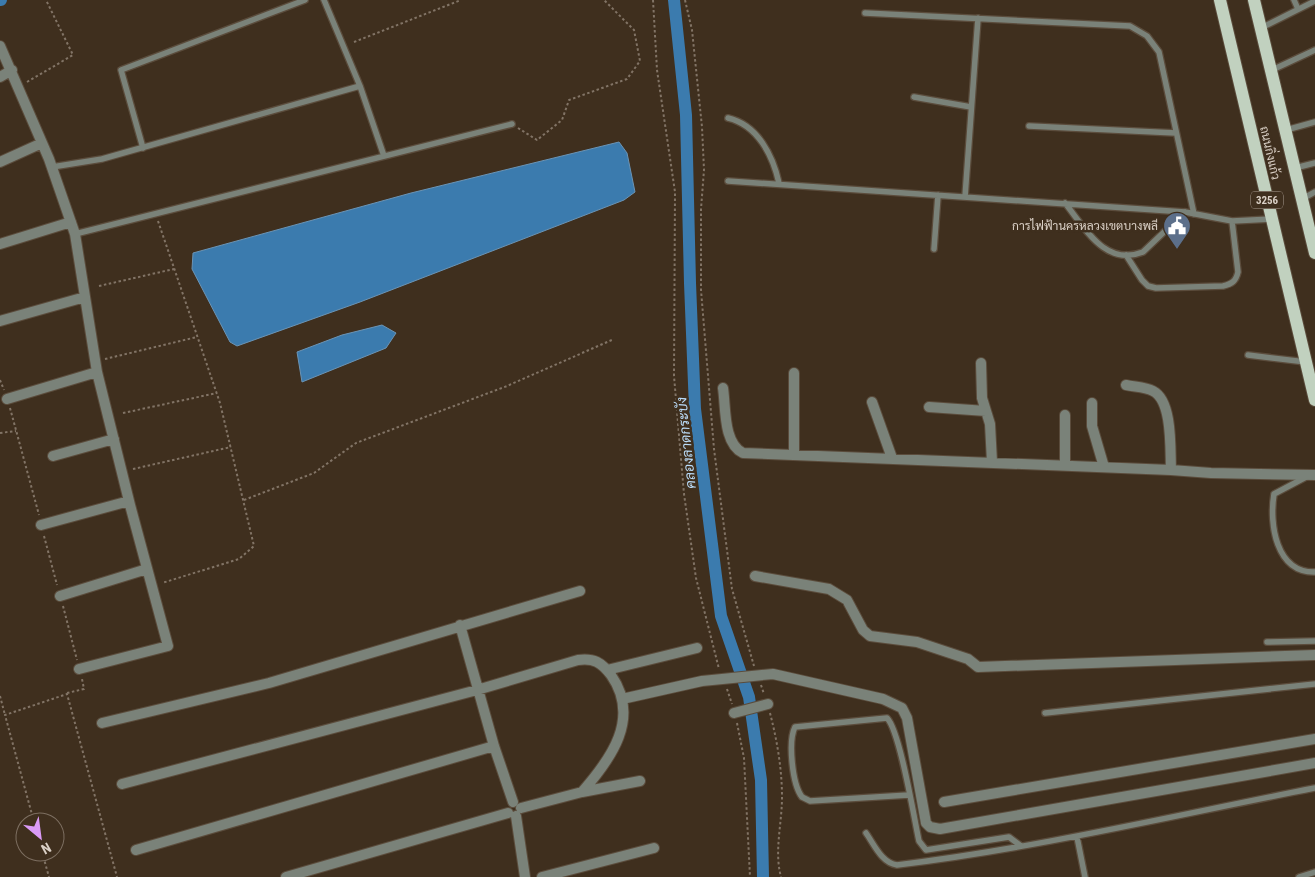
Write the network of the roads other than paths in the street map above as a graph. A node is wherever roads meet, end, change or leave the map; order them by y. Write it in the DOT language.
graph roads {
  1 [pos="304,0"];
  2 [pos="324,0"];
  3 [pos="1220,0"];
  4 [pos="1254,0"];
  5 [pos="1294,0"];
  6 [pos="1315,1"];
  7 [pos="1298,9"];
  8 [pos="864,13"];
  9 [pos="978,18"];
  10 [pos="1261,28"];
  11 [pos="0,46"];
  12 [pos="1315,50"];
  13 [pos="12,70"];
  14 [pos="1272,70"];
  15 [pos="0,77"];
  16 [pos="360,86"];
  17 [pos="914,98"];
  18 [pos="972,107"];
  19 [pos="728,118"];
  20 [pos="1315,122"];
  21 [pos="512,124"];
  22 [pos="1029,126"];
  23 [pos="1286,130"];
  24 [pos="1176,133"];
  25 [pos="42,143"];
  26 [pos="143,148"];
  27 [pos="384,156"];
  28 [pos="0,162"];
  29 [pos="1315,163"];
  30 [pos="52,167"];
  31 [pos="1295,168"];
  32 [pos="728,181"];
  33 [pos="779,183"];
  34 [pos="1315,192"];
  35 [pos="938,195"];
  36 [pos="965,197"];
  37 [pos="1302,199"];
  38 [pos="1065,203"];
  39 [pos="1185,212"];
  40 [pos="1194,214"];
  41 [pos="1272,219"];
  42 [pos="1232,221"];
  43 [pos="71,222"];
  44 [pos="75,234"];
  45 [pos="0,244"];
  46 [pos="934,249"];
  47 [pos="1315,253"];
  48 [pos="1126,255"];
  49 [pos="85,297"];
  50 [pos="0,321"];
  51 [pos="1248,355"];
  52 [pos="1306,362"];
  53 [pos="981,363"];
  54 [pos="97,372"];
  55 [pos="794,374"];
  56 [pos="1126,385"];
  57 [pos="723,388"];
  58 [pos="7,399"];
  59 [pos="1315,400"];
  60 [pos="872,402"];
  61 [pos="1092,403"];
  62 [pos="929,407"];
  63 [pos="986,411"];
  64 [pos="1064,415"];
  65 [pos="114,439"];
  66 [pos="794,454"];
  67 [pos="53,456"];
  68 [pos="892,458"];
  69 [pos="992,462"];
  70 [pos="1065,465"];
  71 [pos="1104,467"];
  72 [pos="1171,470"];
  73 [pos="1312,475"];
  74 [pos="129,501"];
  75 [pos="42,525"];
  76 [pos="147,569"];
  77 [pos="1315,572"];
  78 [pos="755,576"];
  79 [pos="580,591"];
  80 [pos="60,596"];
  81 [pos="460,625"];
  82 [pos="1315,641"];
  83 [pos="1267,642"];
  84 [pos="697,648"];
  85 [pos="1315,655"];
  86 [pos="79,669"];
  87 [pos="607,670"];
  88 [pos="1315,684"];
  89 [pos="477,690"];
  90 [pos="622,699"];
  91 [pos="766,705"];
  92 [pos="736,713"];
  93 [pos="1045,713"];
  94 [pos="102,723"];
  95 [pos="1315,739"];
  96 [pos="494,746"];
  97 [pos="1315,763"];
  98 [pos="640,782"];
  99 [pos="122,784"];
  100 [pos="1315,788"];
  101 [pos="582,792"];
  102 [pos="909,795"];
  103 [pos="944,802"];
  104 [pos="514,810"];
  105 [pos="866,833"];
  106 [pos="1077,837"];
  107 [pos="1021,846"];
  108 [pos="654,848"];
  109 [pos="136,850"];
  110 [pos="1315,872"];
  111 [pos="286,877"];
  112 [pos="525,877"];
  113 [pos="542,877"];
  114 [pos="1085,877"];
  115 [pos="1299,877"];
  1 -- 26 [label="lane"];
  2 -- 16 [label="lane"];
  3 -- 41 [label="main road, ถนนกิ่งแก้ว / 3256"];
  4 -- 10 [label="main road, ถนนกิ่งแก้ว / 3256"];
  5 -- 7 [label="lane"];
  6 -- 7 [label="lane"];
  7 -- 10 [label="lane"];
  8 -- 9 [label="lane"];
  9 -- 18 [label="lane"];
  9 -- 24 [label="lane"];
  10 -- 14 [label="main road, ถนนกิ่งแก้ว / 3256"];
  11 -- 13 [label="street"];
  12 -- 14 [label="lane"];
  13 -- 15 [label="street"];
  13 -- 25 [label="street"];
  14 -- 23 [label="main road, ถนนกิ่งแก้ว / 3256"];
  16 -- 26 [label="lane"];
  16 -- 27 [label="lane"];
  17 -- 18 [label="lane"];
  18 -- 36 [label="lane"];
  19 -- 33 [label="lane"];
  20 -- 23 [label="lane"];
  21 -- 27 [label="lane"];
  22 -- 24 [label="lane"];
  23 -- 31 [label="main road, ถนนกิ่งแก้ว / 3256"];
  24 -- 40 [label="lane"];
  25 -- 28 [label="street"];
  25 -- 30 [label="street"];
  26 -- 30 [label="lane"];
  27 -- 44 [label="lane"];
  29 -- 31 [label="lane"];
  30 -- 43 [label="street"];
  31 -- 37 [label="main road, ถนนกิ่งแก้ว / 3256"];
  32 -- 33 [label="lane"];
  33 -- 35 [label="lane"];
  34 -- 37 [label="lane"];
  35 -- 36 [label="lane"];
  35 -- 46 [label="lane"];
  36 -- 38 [label="lane"];
  37 -- 47 [label="main road, ถนนกิ่งแก้ว / 3256"];
  38 -- 39 [label="lane"];
  38 -- 48 [label="lane"];
  39 -- 40 [label="lane"];
  39 -- 48 [label="lane"];
  40 -- 42 [label="lane"];
  41 -- 42 [label="lane"];
  41 -- 52 [label="main road, ถนนกิ่งแก้ว / 3256"];
  42 -- 48 [label="lane"];
  43 -- 44 [label="street"];
  43 -- 45 [label="street"];
  44 -- 49 [label="street"];
  49 -- 50 [label="street"];
  49 -- 54 [label="street"];
  51 -- 52 [label="lane"];
  52 -- 59 [label="main road, ถนนกิ่งแก้ว / 3256"];
  53 -- 63 [label="street"];
  54 -- 58 [label="street"];
  54 -- 65 [label="street"];
  55 -- 66 [label="street"];
  56 -- 72 [label="street"];
  57 -- 66 [label="street"];
  60 -- 68 [label="street"];
  61 -- 71 [label="street"];
  62 -- 63 [label="street"];
  63 -- 69 [label="street"];
  64 -- 70 [label="street"];
  65 -- 67 [label="street"];
  65 -- 74 [label="street"];
  66 -- 68 [label="street"];
  68 -- 69 [label="street"];
  69 -- 70 [label="street"];
  70 -- 71 [label="street"];
  71 -- 72 [label="street"];
  72 -- 73 [label="street"];
  73 -- 77 [label="lane"];
  74 -- 75 [label="street"];
  74 -- 76 [label="street"];
  76 -- 80 [label="street"];
  76 -- 86 [label="street"];
  78 -- 85 [label="street"];
  79 -- 81 [label="street"];
  81 -- 89 [label="street"];
  81 -- 94 [label="street"];
  82 -- 83 [label="lane"];
  84 -- 87 [label="street"];
  87 -- 89 [label="street"];
  87 -- 90 [label="street"];
  88 -- 93 [label="lane"];
  89 -- 96 [label="street"];
  89 -- 99 [label="street"];
  90 -- 97 [label="street"];
  90 -- 101 [label="street"];
  91 -- 92 [label="street"];
  95 -- 103 [label="street"];
  96 -- 104 [label="street"];
  96 -- 109 [label="street"];
  98 -- 101 [label="street"];
  100 -- 106 [label="lane"];
  101 -- 104 [label="street"];
  102 -- 102 [label="lane"];
  102 -- 107 [label="lane"];
  104 -- 111 [label="street"];
  104 -- 112 [label="street"];
  105 -- 107 [label="lane"];
  106 -- 107 [label="lane"];
  106 -- 114 [label="lane"];
  108 -- 113 [label="street"];
  110 -- 115 [label="lane"];
}
